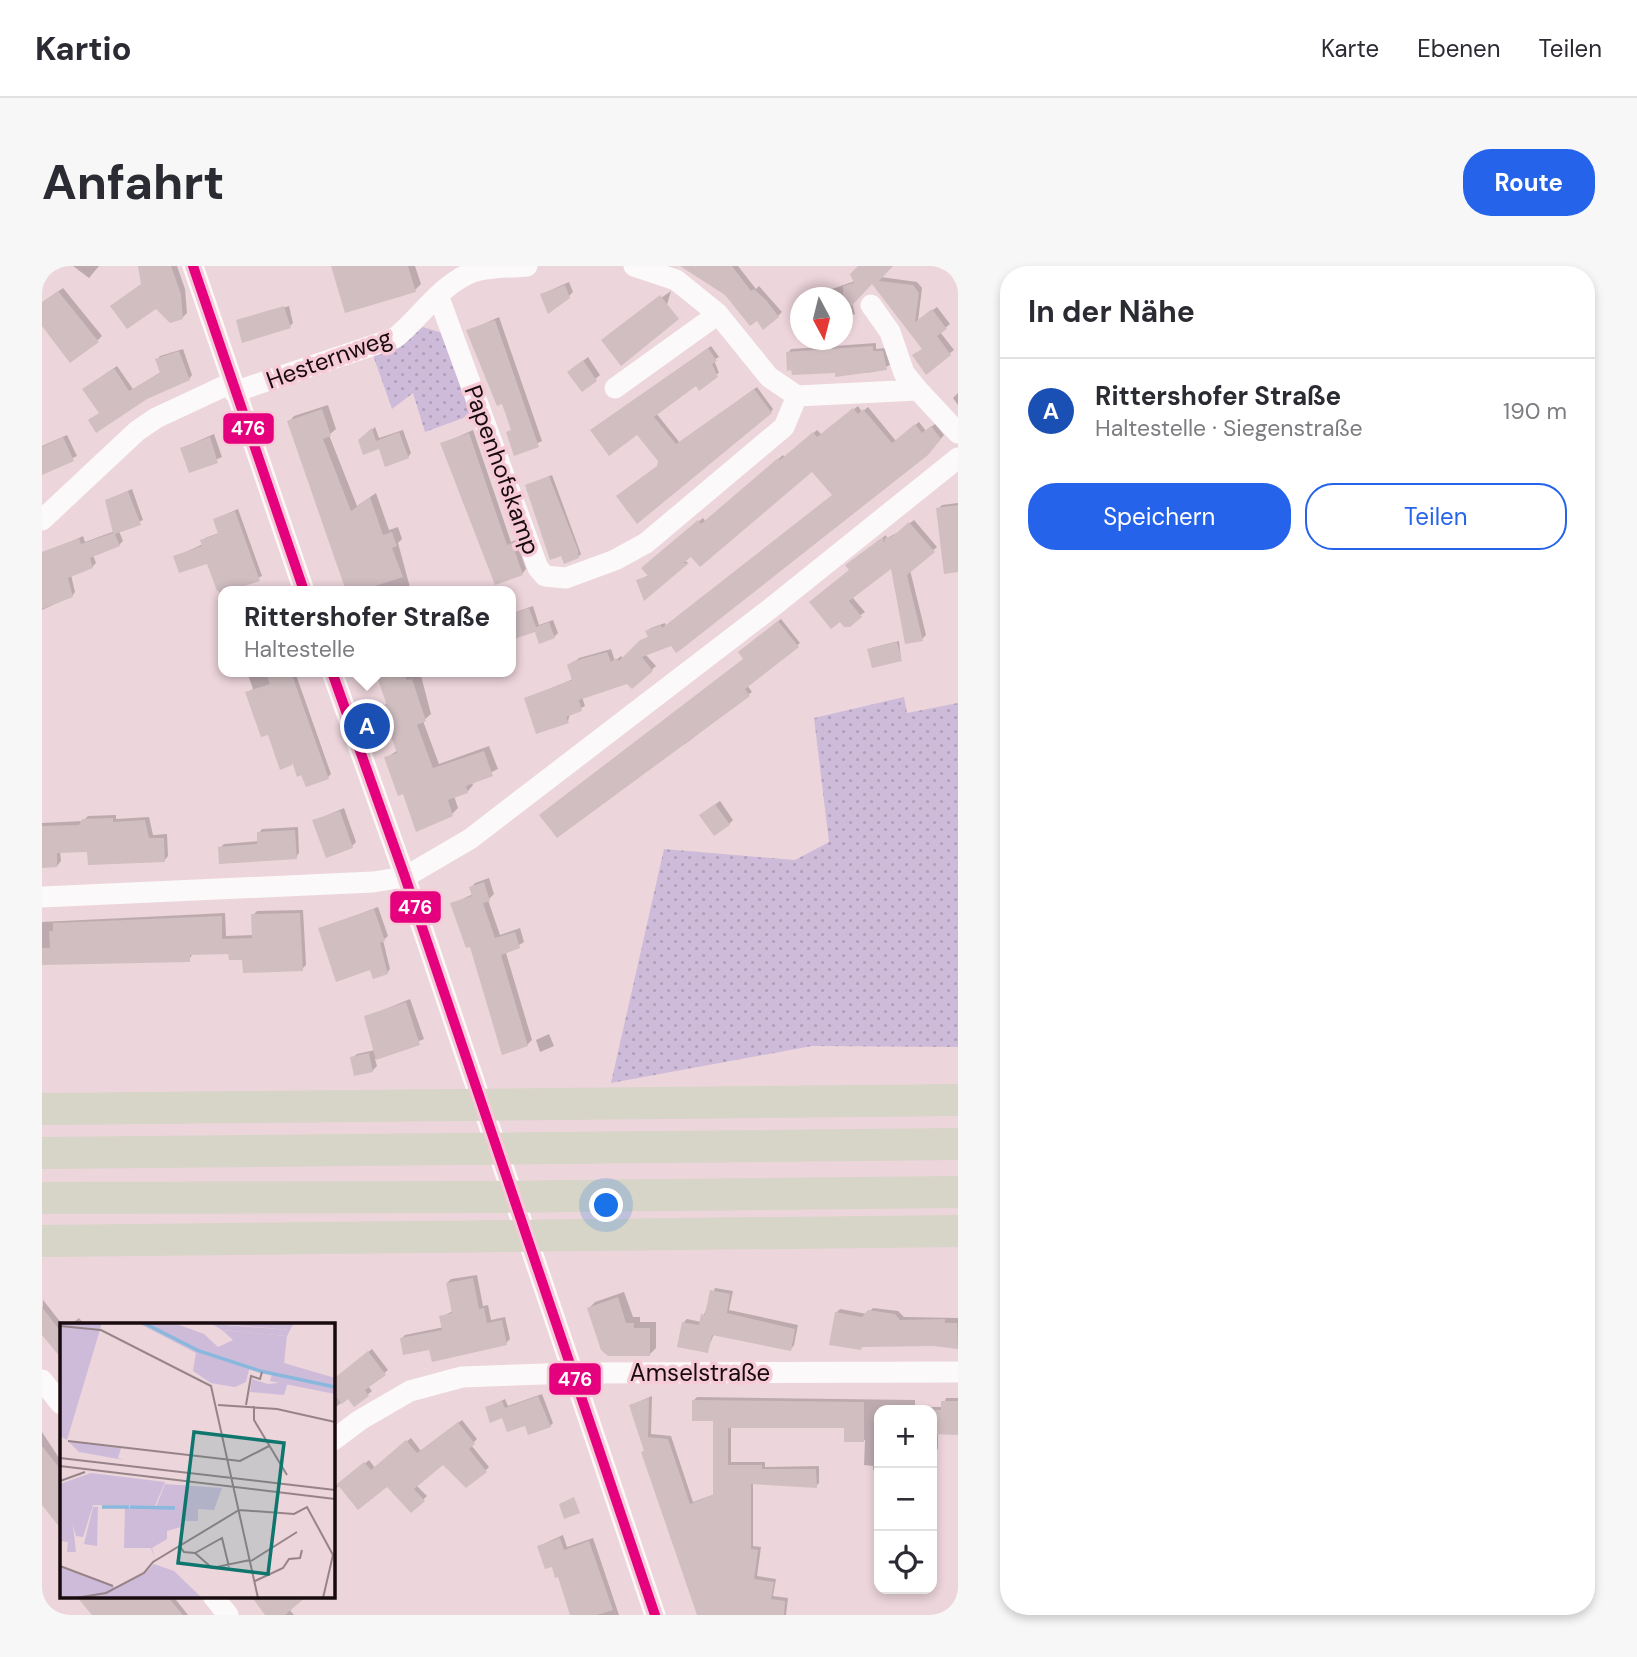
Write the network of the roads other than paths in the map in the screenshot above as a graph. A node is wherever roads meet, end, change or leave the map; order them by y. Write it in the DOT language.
graph roads {
  1 [pos="193,266"];
  2 [pos="527,266"];
  3 [pos="635,266"];
  4 [pos="680,273"];
  5 [pos="438,295"];
  6 [pos="871,305"];
  7 [pos="718,314"];
  8 [pos="615,387"];
  9 [pos="233,388"];
  10 [pos="918,390"];
  11 [pos="797,396"];
  12 [pos="958,433"];
  13 [pos="958,458"];
  14 [pos="42,520"];
  15 [pos="302,586"];
  16 [pos="334,677"];
  17 [pos="405,877"];
  18 [pos="42,897"];
  19 [pos="958,1100"];
  20 [pos="42,1109"];
  21 [pos="958,1143"];
  22 [pos="42,1153"];
  23 [pos="958,1192"];
  24 [pos="42,1198"];
  25 [pos="958,1231"];
  26 [pos="42,1241"];
  27 [pos="958,1372"];
  28 [pos="572,1373"];
  29 [pos="42,1380"];
  30 [pos="60,1404"];
  31 [pos="334,1440"];
  32 [pos="215,1598"];
  33 [pos="228,1615"];
  34 [pos="654,1615"];
  1 -- 9 [label="street"];
  2 -- 5 [label="street, Hesternweg"];
  3 -- 4 [label="street"];
  4 -- 7 [label="street"];
  5 -- 9 [label="street, Hesternweg"];
  5 -- 11 [label="street, Papenhofskamp"];
  6 -- 10 [label="street"];
  7 -- 8 [label="street"];
  7 -- 11 [label="street"];
  9 -- 14 [label="street, Hesternweg"];
  9 -- 15 [label="street"];
  10 -- 11 [label="street"];
  10 -- 12 [label="street"];
  13 -- 17 [label="street"];
  16 -- 17 [label="street"];
  17 -- 18 [label="street"];
  17 -- 28 [label="street"];
  19 -- 20 [label="highway"];
  21 -- 22 [label="highway"];
  23 -- 24 [label="highway"];
  25 -- 26 [label="highway"];
  27 -- 28 [label="street, Amselstraße"];
  28 -- 31 [label="street, Amselstraße"];
  28 -- 34 [label="street"];
  29 -- 30 [label="street"];
  32 -- 33 [label="street"];
}
